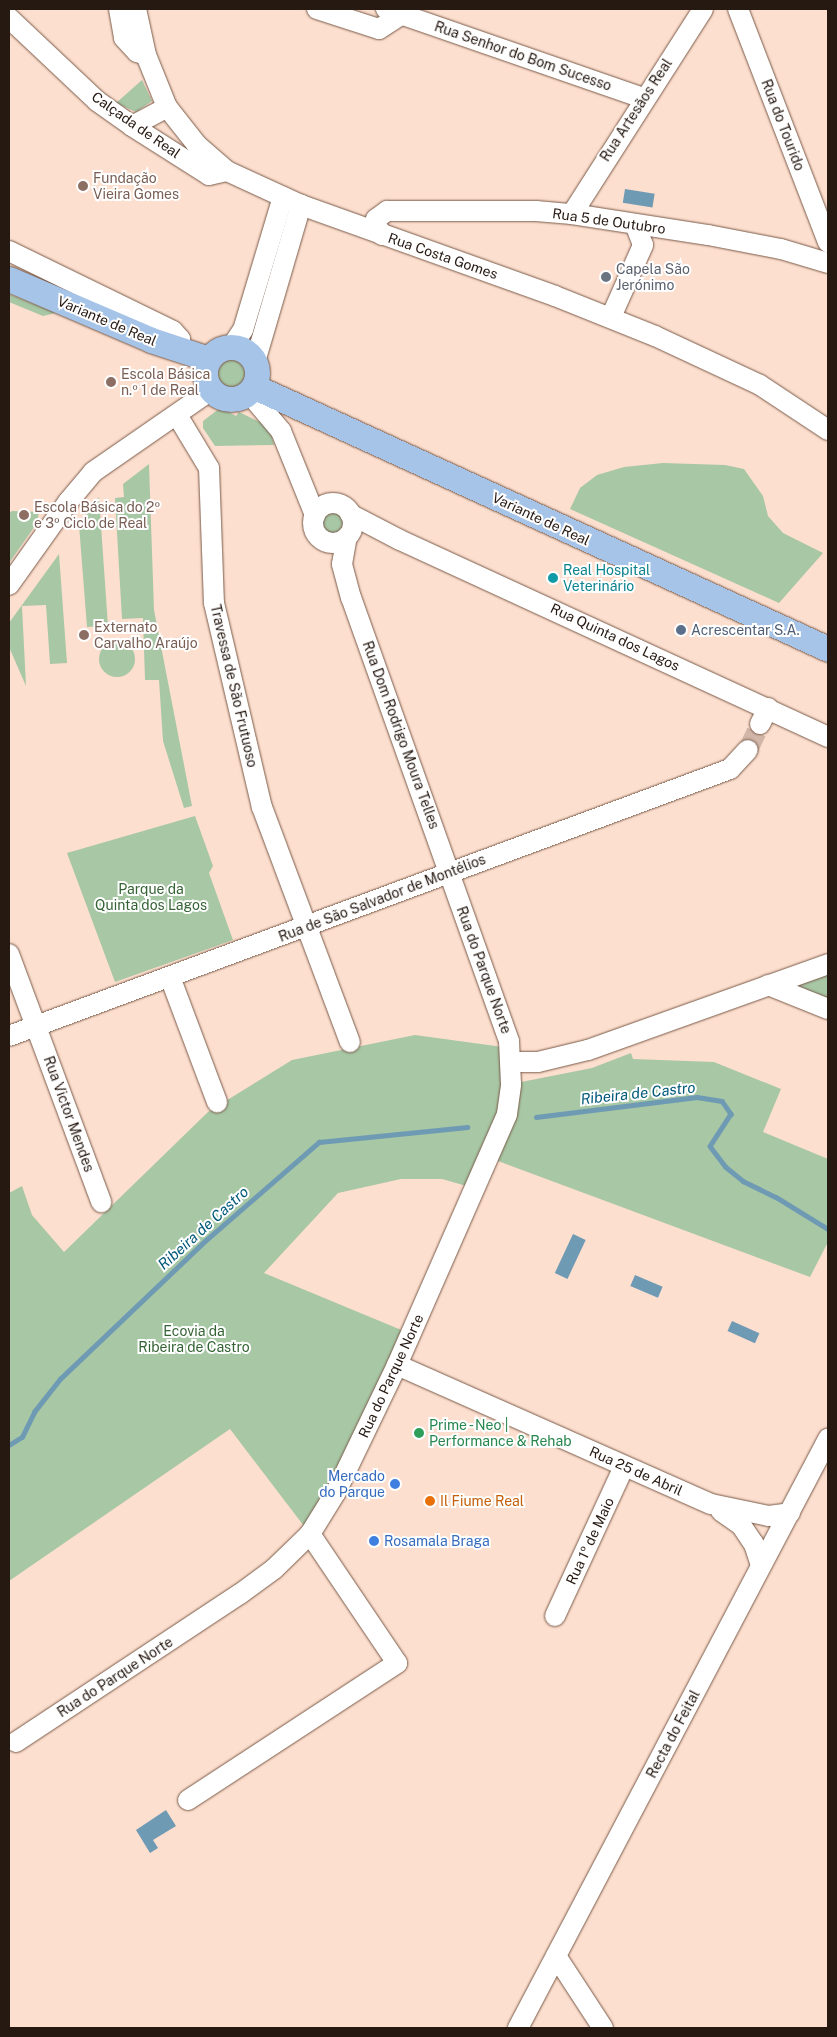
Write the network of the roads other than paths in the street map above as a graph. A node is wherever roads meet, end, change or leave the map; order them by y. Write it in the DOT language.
graph roads {
  1 [pos="119,9"];
  2 [pos="136,9"];
  3 [pos="317,9"];
  4 [pos="703,9"];
  5 [pos="738,9"];
  6 [pos="394,12"];
  7 [pos="9,18"];
  8 [pos="146,55"];
  9 [pos="643,98"];
  10 [pos="167,107"];
  11 [pos="132,126"];
  12 [pos="227,171"];
  13 [pos="292,201"];
  14 [pos="387,211"];
  15 [pos="572,214"];
  16 [pos="332,216"];
  17 [pos="635,224"];
  18 [pos="382,235"];
  19 [pos="828,242"];
  20 [pos="9,251"];
  21 [pos="828,261"];
  22 [pos="9,280"];
  23 [pos="611,317"];
  24 [pos="230,349"];
  25 [pos="179,350"];
  26 [pos="206,358"];
  27 [pos="255,362"];
  28 [pos="212,389"];
  29 [pos="252,390"];
  30 [pos="177,415"];
  31 [pos="828,430"];
  32 [pos="315,515"];
  33 [pos="349,527"];
  34 [pos="318,537"];
  35 [pos="9,585"];
  36 [pos="351,598"];
  37 [pos="828,649"];
  38 [pos="828,737"];
  39 [pos="748,750"];
  40 [pos="450,872"];
  41 [pos="307,926"];
  42 [pos="9,954"];
  43 [pos="828,964"];
  44 [pos="170,977"];
  45 [pos="768,985"];
  46 [pos="828,1008"];
  47 [pos="36,1026"];
  48 [pos="9,1036"];
  49 [pos="350,1042"];
  50 [pos="511,1062"];
  51 [pos="217,1102"];
  52 [pos="101,1202"];
  53 [pos="397,1364"];
  54 [pos="826,1448"];
  55 [pos="624,1467"];
  56 [pos="711,1504"];
  57 [pos="790,1513"];
  58 [pos="310,1534"];
  59 [pos="761,1564"];
  60 [pos="554,1616"];
  61 [pos="16,1742"];
  62 [pos="188,1800"];
  63 [pos="556,1956"];
  64 [pos="518,2028"];
  65 [pos="603,2028"];
  1 -- 8 [label="street"];
  2 -- 8 [label="street, Rua Costa Gomes"];
  3 -- 6 [label="street, Rua Senhor do Bom Sucesso"];
  4 -- 9 [label="street, Rua Artesãos Real"];
  5 -- 19 [label="street, Rua do Tourido"];
  6 -- 9 [label="street, Rua Senhor do Bom Sucesso"];
  7 -- 11 [label="street, Calçada de Real"];
  8 -- 10 [label="street, Rua Costa Gomes"];
  9 -- 15 [label="street, Rua Artesãos Real"];
  10 -- 11 [label="street"];
  10 -- 12 [label="street, Rua Costa Gomes"];
  11 -- 12 [label="street, Calçada de Real"];
  12 -- 13 [label="street, Rua Costa Gomes"];
  13 -- 16 [label="street, Rua Costa Gomes"];
  13 -- 24 [label="street"];
  13 -- 27 [label="street"];
  14 -- 15 [label="street, Rua 5 de Outubro"];
  14 -- 16 [label="street, Rua 5 de Outubro"];
  14 -- 18 [label="street"];
  15 -- 17 [label="street, Rua 5 de Outubro"];
  16 -- 18 [label="street, Rua Costa Gomes"];
  17 -- 21 [label="street, Rua 5 de Outubro"];
  17 -- 23 [label="street"];
  18 -- 23 [label="street, Rua Costa Gomes"];
  20 -- 25 [label="street"];
  22 -- 25 [label="main road, Variante de Real"];
  23 -- 31 [label="street, Rua Costa Gomes"];
  24 -- 26 [label="main road"];
  24 -- 27 [label="main road"];
  25 -- 26 [label="main road, Variante de Real"];
  26 -- 28 [label="main road"];
  27 -- 29 [label="main road"];
  28 -- 29 [label="main road"];
  28 -- 30 [label="street"];
  29 -- 32 [label="street"];
  29 -- 37 [label="main road, Variante de Real"];
  30 -- 35 [label="street"];
  30 -- 41 [label="street, Travessa de São Frutuoso"];
  32 -- 33 [label="street"];
  32 -- 34 [label="street"];
  33 -- 34 [label="street"];
  33 -- 36 [label="street"];
  33 -- 38 [label="street, Rua Quinta dos Lagos"];
  34 -- 36 [label="street"];
  36 -- 40 [label="street, Rua Dom Rodrigo Moura Telles"];
  39 -- 40 [label="street, Rua de São Salvador de Montélios"];
  40 -- 41 [label="street, Rua de São Salvador de Montélios"];
  40 -- 50 [label="street, Rua do Parque Norte"];
  41 -- 44 [label="street, Rua de São Salvador de Montélios"];
  41 -- 49 [label="street, Travessa de São Frutuoso"];
  42 -- 47 [label="street, Rua Victor Mendes"];
  43 -- 45 [label="street"];
  44 -- 47 [label="street, Rua de São Salvador de Montélios"];
  44 -- 51 [label="street"];
  45 -- 46 [label="street"];
  45 -- 50 [label="street"];
  47 -- 48 [label="street, Rua de São Salvador de Montélios"];
  47 -- 52 [label="street, Rua Victor Mendes"];
  50 -- 53 [label="street, Rua do Parque Norte"];
  53 -- 55 [label="street, Rua 25 de Abril"];
  53 -- 58 [label="street, Rua do Parque Norte"];
  54 -- 57 [label="street, Recta do Feital"];
  55 -- 56 [label="street, Rua 25 de Abril"];
  55 -- 60 [label="street, Rua 1º de Maio"];
  56 -- 57 [label="street, Rua 25 de Abril"];
  56 -- 59 [label="street, Rua 25 de Abril"];
  57 -- 59 [label="street, Recta do Feital"];
  58 -- 61 [label="street, Rua do Parque Norte"];
  58 -- 62 [label="street"];
  59 -- 63 [label="street, Recta do Feital"];
  63 -- 64 [label="street, Recta do Feital"];
  63 -- 65 [label="street"];
}
